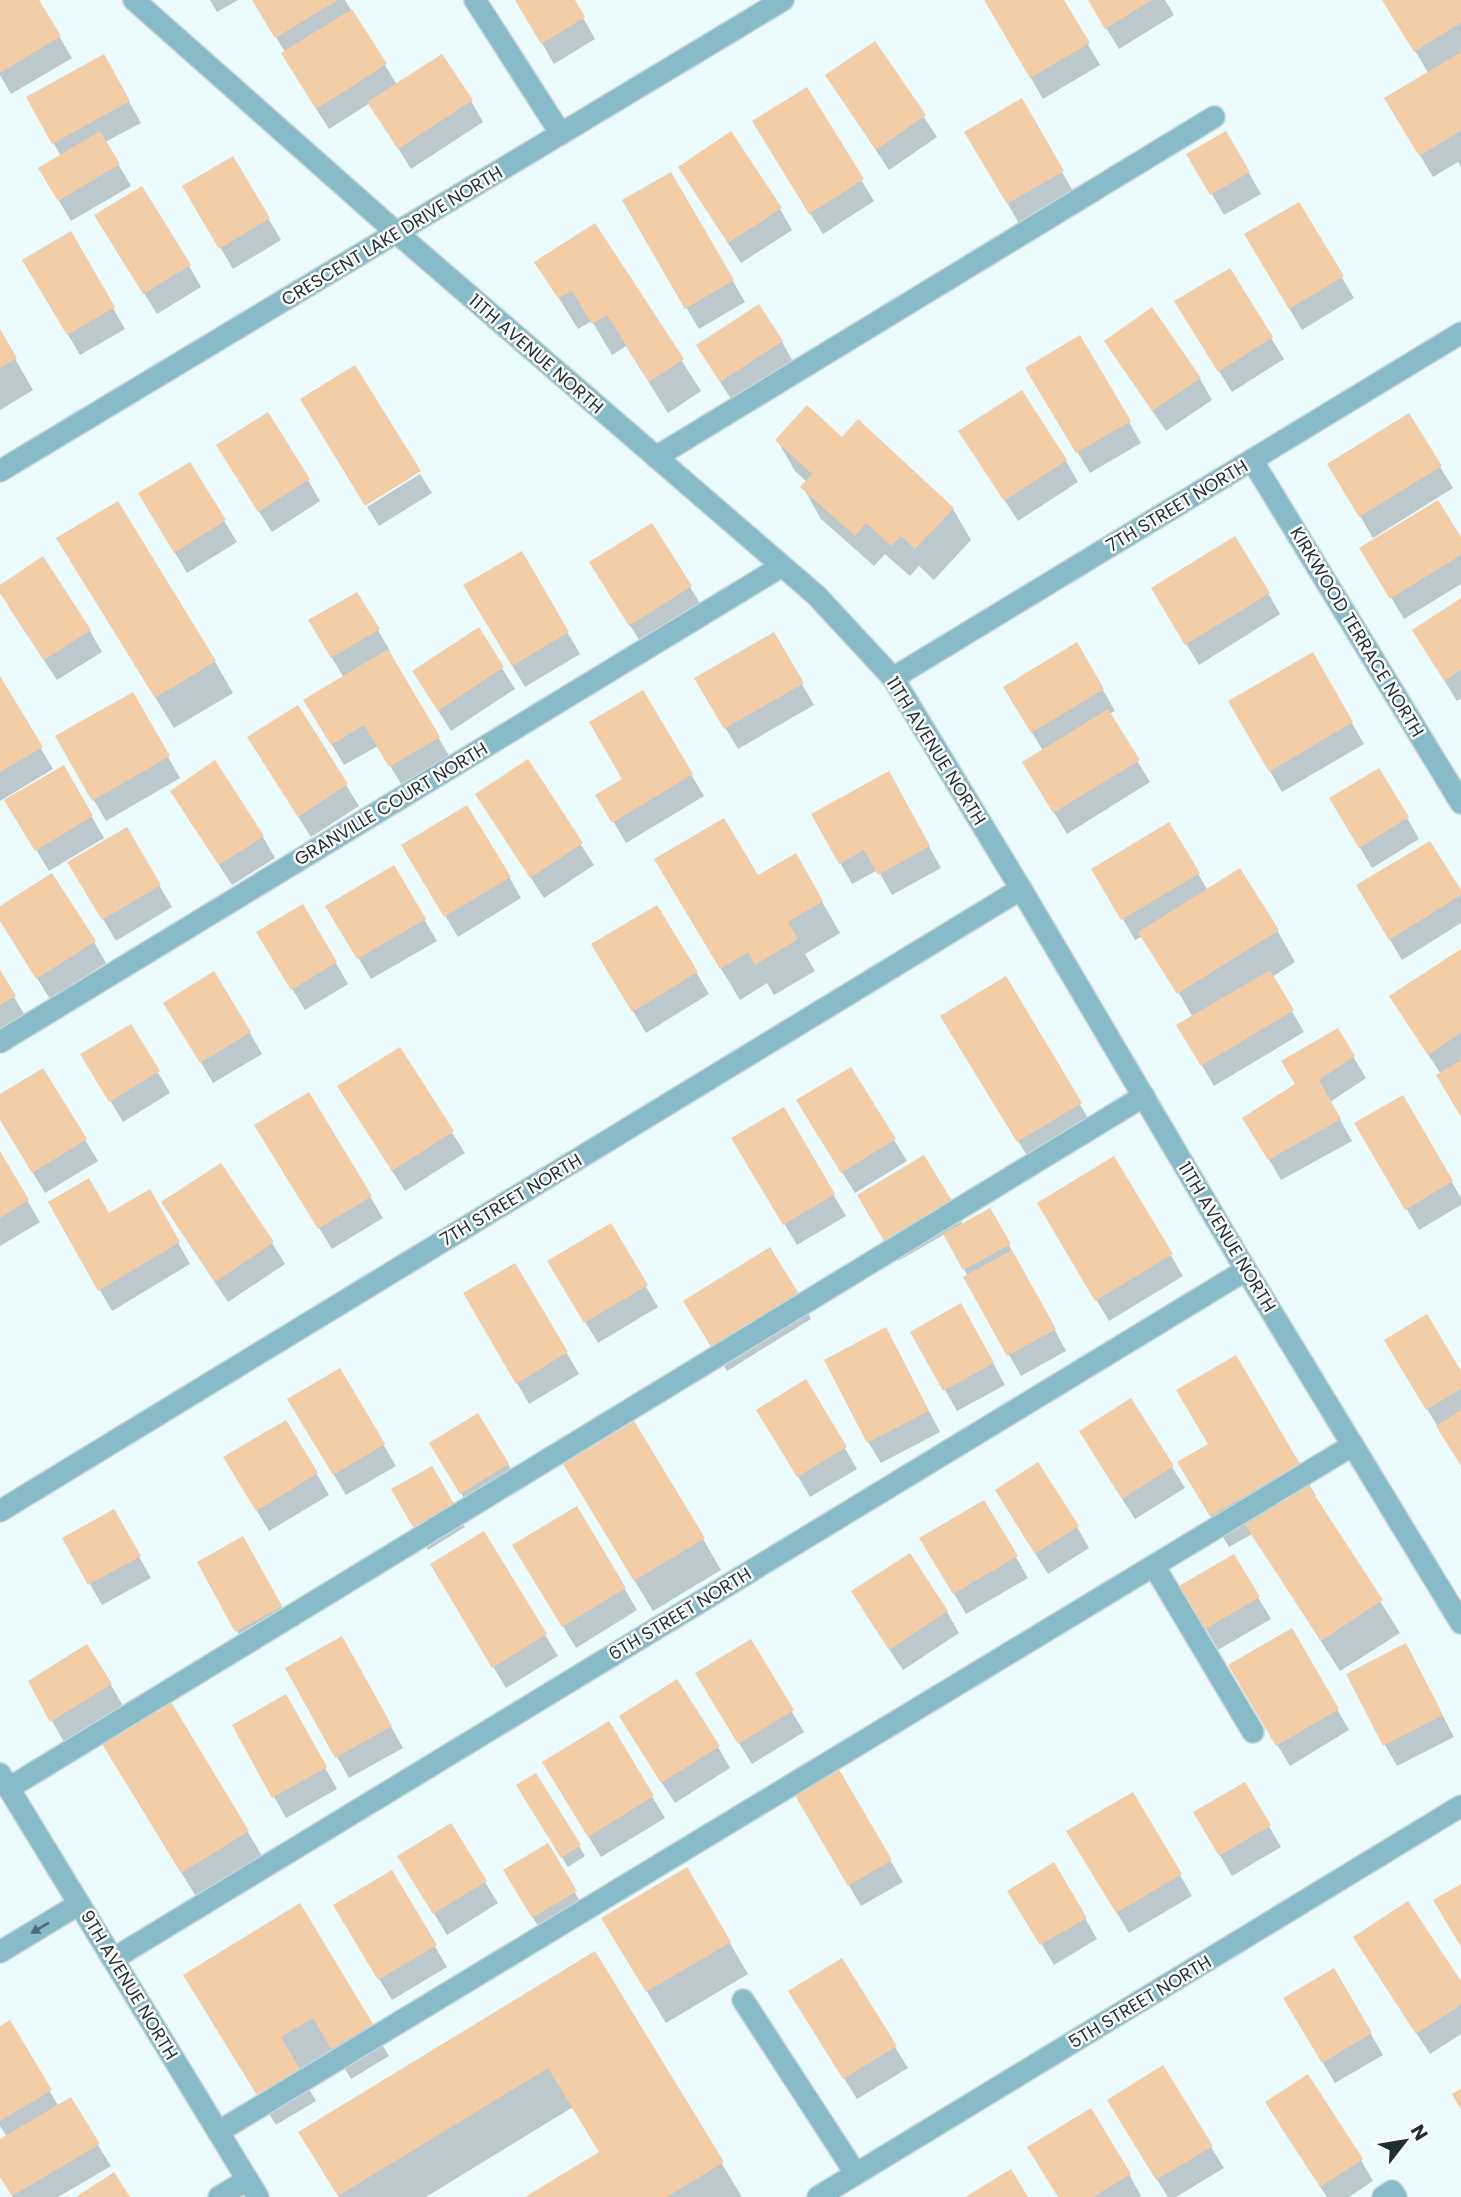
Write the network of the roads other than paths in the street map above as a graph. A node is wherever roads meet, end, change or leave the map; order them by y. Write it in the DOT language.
graph roads {
  1 [pos="134,0"];
  2 [pos="475,0"];
  3 [pos="783,0"];
  4 [pos="1214,117"];
  5 [pos="561,134"];
  6 [pos="397,233"];
  7 [pos="1461,333"];
  8 [pos="656,457"];
  9 [pos="1252,460"];
  10 [pos="0,471"];
  11 [pos="782,566"];
  12 [pos="893,678"];
  13 [pos="1461,803"];
  14 [pos="1021,889"];
  15 [pos="0,1042"];
  16 [pos="1144,1096"];
  17 [pos="1246,1270"];
  18 [pos="1353,1445"];
  19 [pos="0,1511"];
  20 [pos="1154,1566"];
  21 [pos="1461,1623"];
  22 [pos="1253,1732"];
  23 [pos="4,1781"];
  24 [pos="1461,1806"];
  25 [pos="79,1904"];
  26 [pos="0,1952"];
  27 [pos="113,1959"];
  28 [pos="743,2000"];
  29 [pos="218,2132"];
  30 [pos="856,2174"];
  31 [pos="253,2188"];
  32 [pos="219,2197"];
  33 [pos="818,2197"];
  1 -- 6 [label="street, 11TH AVENUE NORTH"];
  2 -- 5 [label="street"];
  3 -- 5 [label="street, CRESCENT LAKE DRIVE NORTH"];
  4 -- 8 [label="street"];
  5 -- 6 [label="street, CRESCENT LAKE DRIVE NORTH"];
  6 -- 8 [label="street, 11TH AVENUE NORTH"];
  6 -- 10 [label="street, CRESCENT LAKE DRIVE NORTH"];
  7 -- 9 [label="street, 7TH STREET NORTH"];
  8 -- 11 [label="street, 11TH AVENUE NORTH"];
  9 -- 12 [label="street, 7TH STREET NORTH"];
  9 -- 13 [label="street, KIRKWOOD TERRACE NORTH"];
  11 -- 12 [label="street, 11TH AVENUE NORTH"];
  11 -- 15 [label="street, GRANVILLE COURT NORTH"];
  12 -- 14 [label="street, 11TH AVENUE NORTH"];
  14 -- 16 [label="street, 11TH AVENUE NORTH"];
  14 -- 19 [label="street, 7TH STREET NORTH"];
  16 -- 17 [label="street, 11TH AVENUE NORTH"];
  16 -- 23 [label="street"];
  17 -- 18 [label="street, 11TH AVENUE NORTH"];
  17 -- 27 [label="street, 6TH STREET NORTH"];
  18 -- 20 [label="street"];
  18 -- 21 [label="street, 11TH AVENUE NORTH"];
  20 -- 22 [label="street"];
  20 -- 29 [label="street"];
  23 -- 25 [label="street, 9TH AVENUE NORTH"];
  24 -- 30 [label="street, 5TH STREET NORTH"];
  25 -- 26 [label="street, one-way"];
  25 -- 27 [label="street, 9TH AVENUE NORTH"];
  27 -- 29 [label="street, 9TH AVENUE NORTH"];
  28 -- 30 [label="street"];
  29 -- 31 [label="street, 9TH AVENUE NORTH"];
  30 -- 33 [label="street, 5TH STREET NORTH"];
  31 -- 32 [label="street"];
}
